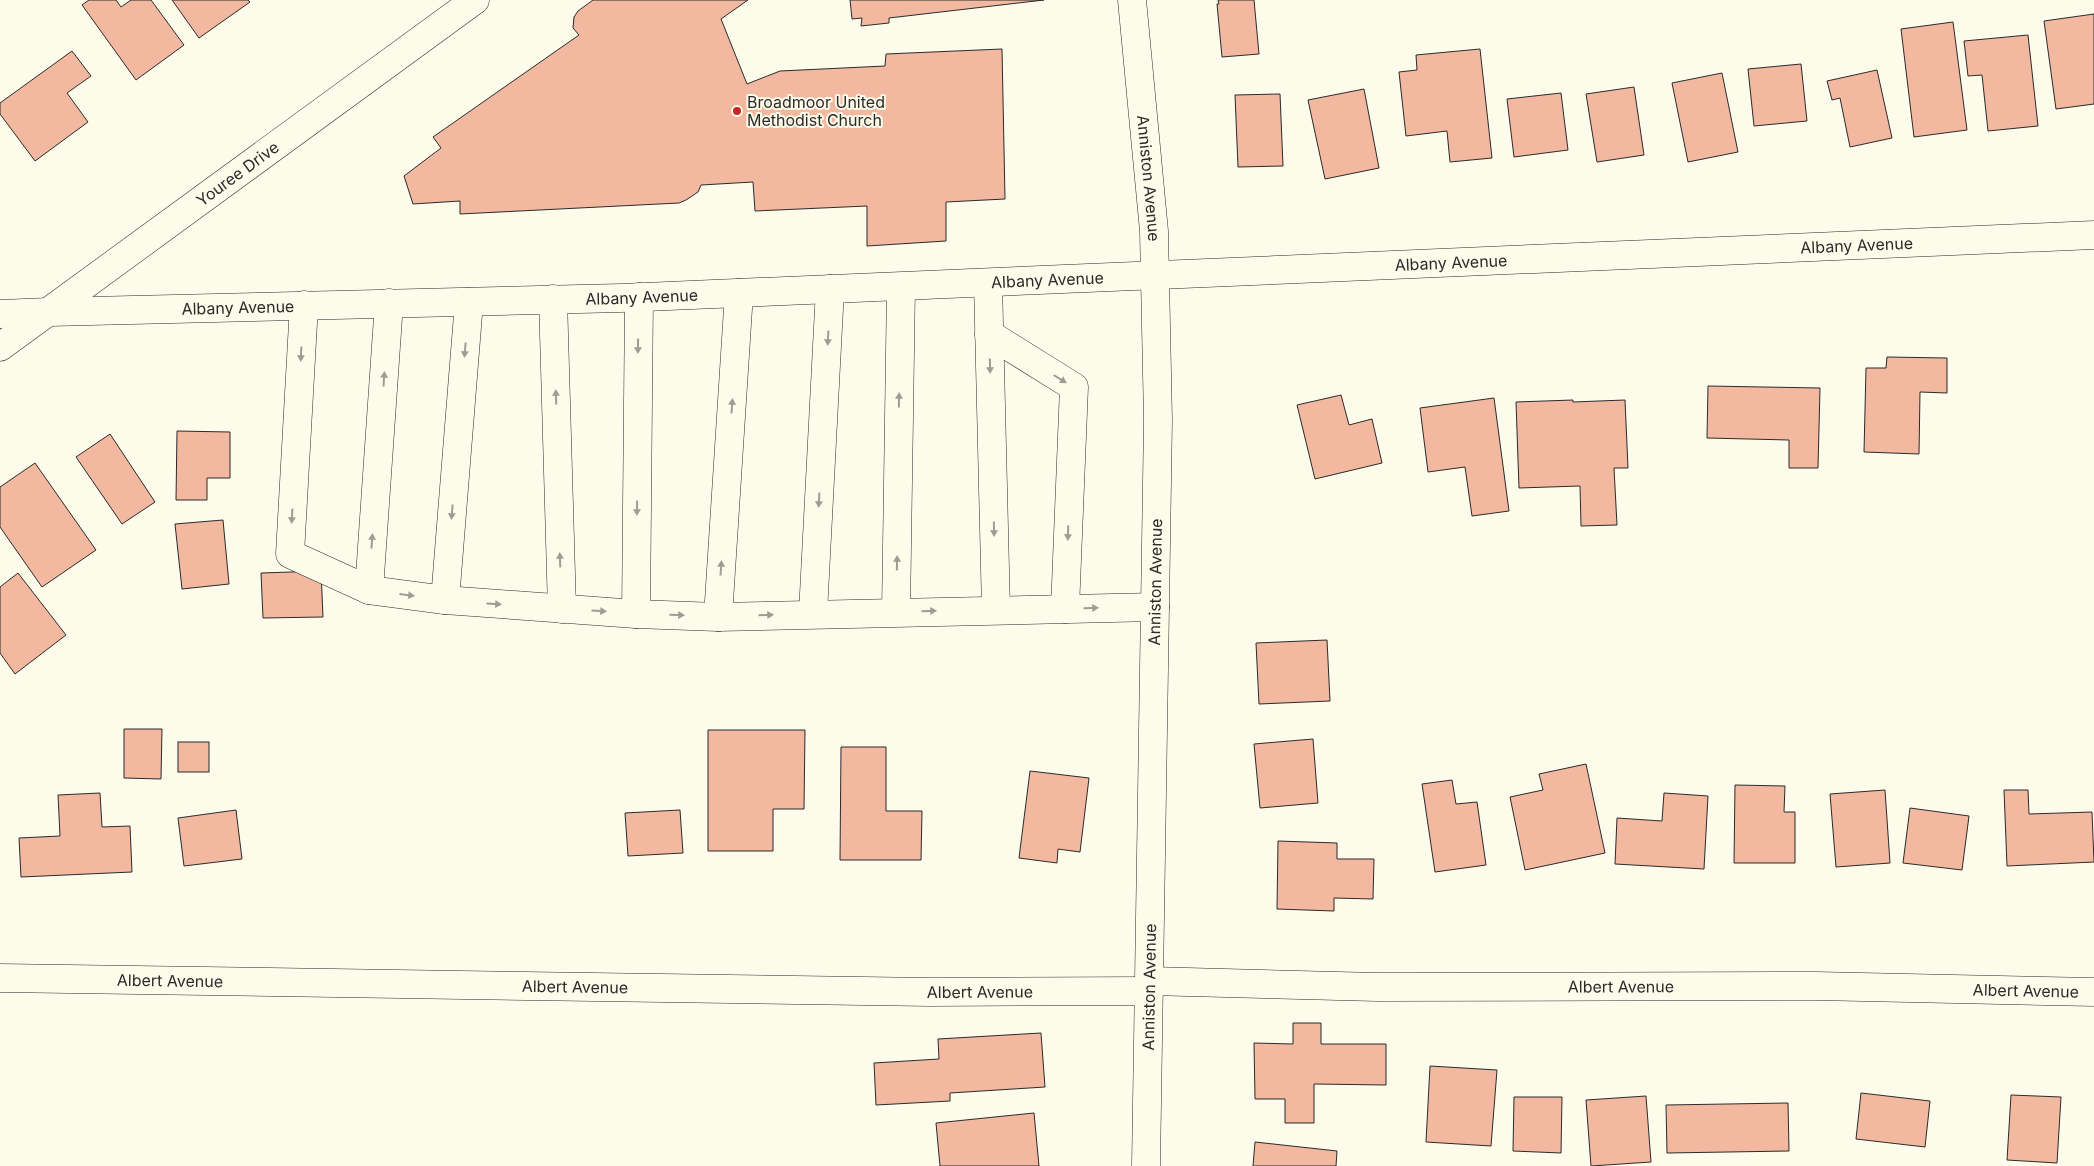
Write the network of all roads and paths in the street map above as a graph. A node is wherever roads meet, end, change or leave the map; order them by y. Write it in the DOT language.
graph roads {
  1 [pos="474,0"];
  2 [pos="1132,0"];
  3 [pos="2094,235"];
  4 [pos="1154,276"];
  5 [pos="988,283"];
  6 [pos="901,286"];
  7 [pos="830,289"];
  8 [pos="739,293"];
  9 [pos="638,297"];
  10 [pos="553,300"];
  11 [pos="469,302"];
  12 [pos="389,303"];
  13 [pos="304,305"];
  14 [pos="48,312"];
  15 [pos="0,314"];
  16 [pos="989,334"];
  17 [pos="0,347"];
  18 [pos="369,590"];
  19 [pos="445,600"];
  20 [pos="1155,607"];
  21 [pos="562,609"];
  22 [pos="1065,609"];
  23 [pos="996,610"];
  24 [pos="896,612"];
  25 [pos="814,613"];
  26 [pos="636,614"];
  27 [pos="718,617"];
  28 [pos="0,978"];
  29 [pos="1149,986"];
  30 [pos="2094,992"];
  31 [pos="1146,1166"];
  1 -- 14 [label="street, Youree Drive"];
  2 -- 4 [label="street, Anniston Avenue"];
  3 -- 4 [label="street, Albany Avenue"];
  4 -- 5 [label="street, Albany Avenue"];
  4 -- 20 [label="street, Anniston Avenue"];
  5 -- 6 [label="street, Albany Avenue"];
  5 -- 16 [label="street"];
  6 -- 7 [label="street, Albany Avenue"];
  24 -- 6 [label="street, one-way"];
  7 -- 8 [label="street, Albany Avenue"];
  7 -- 25 [label="street, one-way"];
  8 -- 9 [label="street, Albany Avenue"];
  27 -- 8 [label="street, one-way"];
  9 -- 10 [label="street, Albany Avenue"];
  9 -- 26 [label="street, one-way"];
  10 -- 11 [label="street, Albany Avenue"];
  21 -- 10 [label="street, one-way"];
  11 -- 12 [label="street, Albany Avenue"];
  11 -- 19 [label="street, one-way"];
  12 -- 13 [label="street, Albany Avenue"];
  18 -- 12 [label="street, one-way"];
  13 -- 14 [label="street, Albany Avenue"];
  13 -- 18 [label="street, one-way"];
  14 -- 15 [label="street, Albany Avenue"];
  14 -- 17 [label="street, Youree Drive"];
  16 -- 22 [label="street, one-way"];
  16 -- 23 [label="street, one-way"];
  18 -- 19 [label="street, one-way"];
  19 -- 21 [label="street, one-way"];
  22 -- 20 [label="street, one-way"];
  20 -- 29 [label="street, Anniston Avenue"];
  21 -- 26 [label="street, one-way"];
  22 -- 23 [label="street"];
  24 -- 23 [label="street, one-way"];
  24 -- 25 [label="street"];
  27 -- 25 [label="street, one-way"];
  26 -- 27 [label="street, one-way"];
  28 -- 29 [label="street, Albert Avenue"];
  29 -- 30 [label="street, Albert Avenue"];
  29 -- 31 [label="street, Anniston Avenue"];
}
